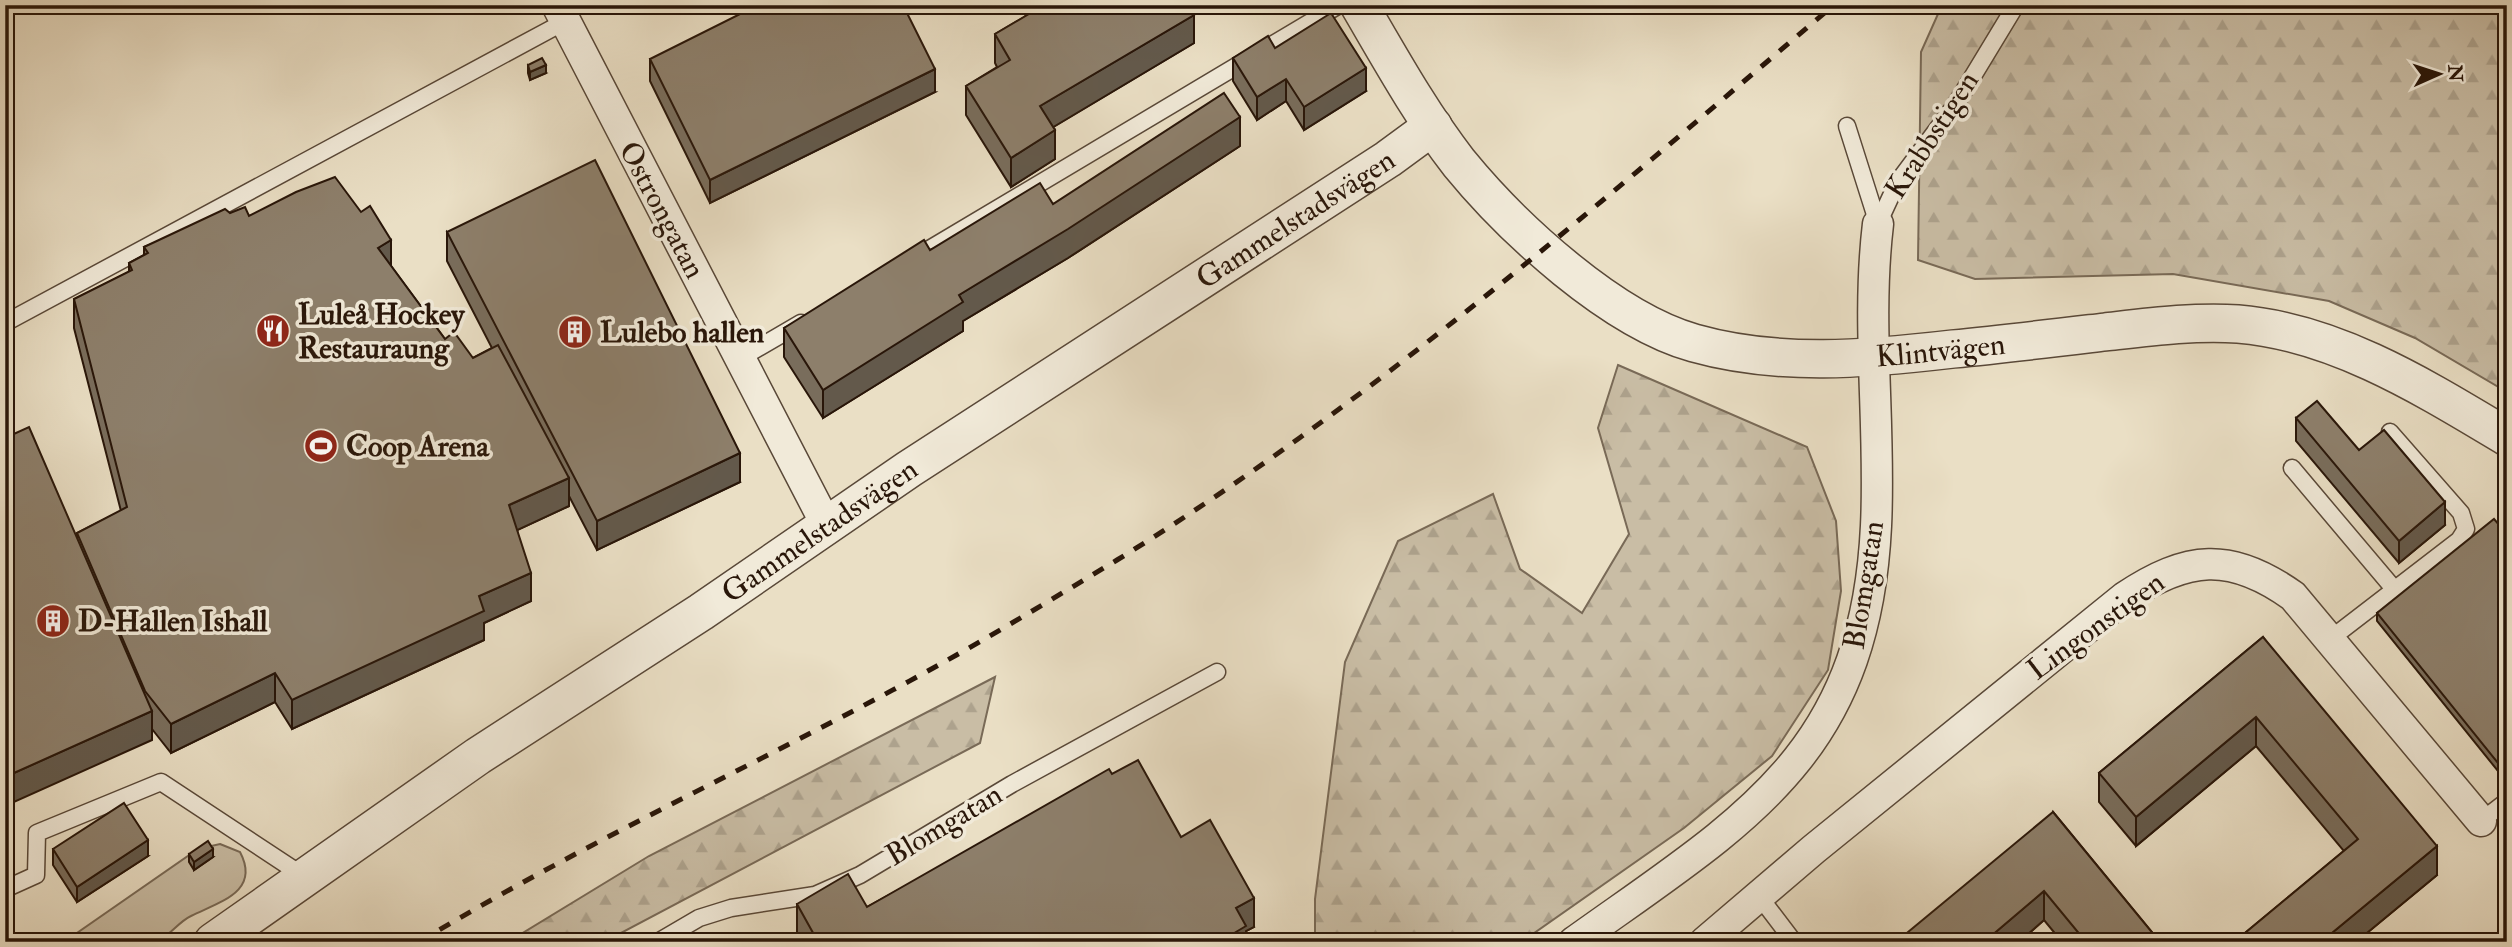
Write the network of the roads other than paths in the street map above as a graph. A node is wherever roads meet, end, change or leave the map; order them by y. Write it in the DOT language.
graph roads {
  1 [pos="1339,5"];
  2 [pos="1359,5"];
  3 [pos="2016,5"];
  4 [pos="560,13"];
  5 [pos="1433,126"];
  6 [pos="1847,126"];
  7 [pos="1878,224"];
  8 [pos="897,268"];
  9 [pos="812,317"];
  10 [pos="5,323"];
  11 [pos="1872,358"];
  12 [pos="739,359"];
  13 [pos="2390,432"];
  14 [pos="2507,437"];
  15 [pos="2292,468"];
  16 [pos="827,526"];
  17 [pos="2395,590"];
  18 [pos="2329,640"];
  19 [pos="1217,672"];
  20 [pos="2507,801"];
  21 [pos="2481,821"];
  22 [pos="305,877"];
  23 [pos="5,889"];
  24 [pos="1759,896"];
  25 [pos="213,942"];
  26 [pos="658,942"];
  27 [pos="1573,942"];
  28 [pos="1705,942"];
  29 [pos="1794,942"];
  1 -- 8 [label="lane"];
  2 -- 5 [label="street, Klintvägen"];
  3 -- 7 [label="lane, Krabbstigen"];
  4 -- 10 [label="lane"];
  4 -- 12 [label="street, Ostrongatan"];
  5 -- 11 [label="street, Klintvägen"];
  5 -- 16 [label="street, Gammelstadsvägen"];
  6 -- 7 [label="lane"];
  7 -- 11 [label="street, Krabbstigen"];
  9 -- 12 [label="lane"];
  11 -- 14 [label="street, Klintvägen"];
  11 -- 27 [label="street, Blomgatan"];
  12 -- 16 [label="street, Ostrongatan"];
  13 -- 17 [label="lane"];
  15 -- 17 [label="lane"];
  16 -- 22 [label="street, Gammelstadsvägen"];
  17 -- 18 [label="lane"];
  18 -- 21 [label="street, Lingonstigen"];
  18 -- 24 [label="street, Lingonstigen"];
  19 -- 26 [label="lane, Blomgatan"];
  20 -- 21 [label="lane"];
  22 -- 23 [label="lane"];
  22 -- 25 [label="street, Gammelstadsvägen"];
  24 -- 28 [label="street, Lingonstigen"];
  24 -- 29 [label="lane"];
}
